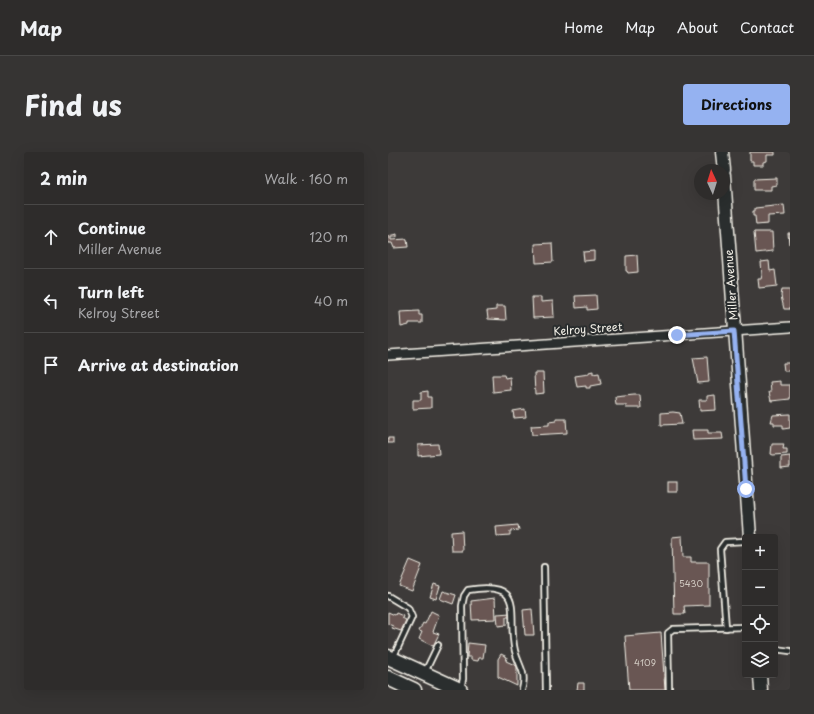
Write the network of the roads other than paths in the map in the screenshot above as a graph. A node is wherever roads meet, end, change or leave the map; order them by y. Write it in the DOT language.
graph roads {
  1 [pos="722,152"];
  2 [pos="723,164"];
  3 [pos="726,200"];
  4 [pos="790,327"];
  5 [pos="734,331"];
  6 [pos="388,355"];
  7 [pos="750,534"];
  8 [pos="742,541"];
  9 [pos="544,567"];
  10 [pos="388,596"];
  11 [pos="742,627"];
  12 [pos="726,628"];
  13 [pos="438,645"];
  14 [pos="778,649"];
  15 [pos="790,651"];
  16 [pos="390,658"];
  17 [pos="424,673"];
  18 [pos="388,678"];
  19 [pos="760,678"];
  20 [pos="414,690"];
  21 [pos="460,690"];
  22 [pos="522,690"];
  23 [pos="546,690"];
  24 [pos="669,690"];
  25 [pos="761,690"];
  1 -- 2 [label="main road"];
  3 -- 5 [label="main road, Miller Avenue"];
  4 -- 5 [label="street, Kelroy Street"];
  5 -- 6 [label="street, Kelroy Street"];
  5 -- 7 [label="main road, Miller Avenue"];
  8 -- 12 [label="lane"];
  9 -- 23 [label="lane"];
  10 -- 16 [label="lane"];
  11 -- 12 [label="lane"];
  12 -- 24 [label="lane"];
  13 -- 17 [label="lane"];
  14 -- 15 [label="lane"];
  16 -- 17 [label="main road"];
  17 -- 21 [label="main road"];
  18 -- 20 [label="main road"];
  19 -- 25 [label="main road"];
  21 -- 22 [label="lane"];
}
